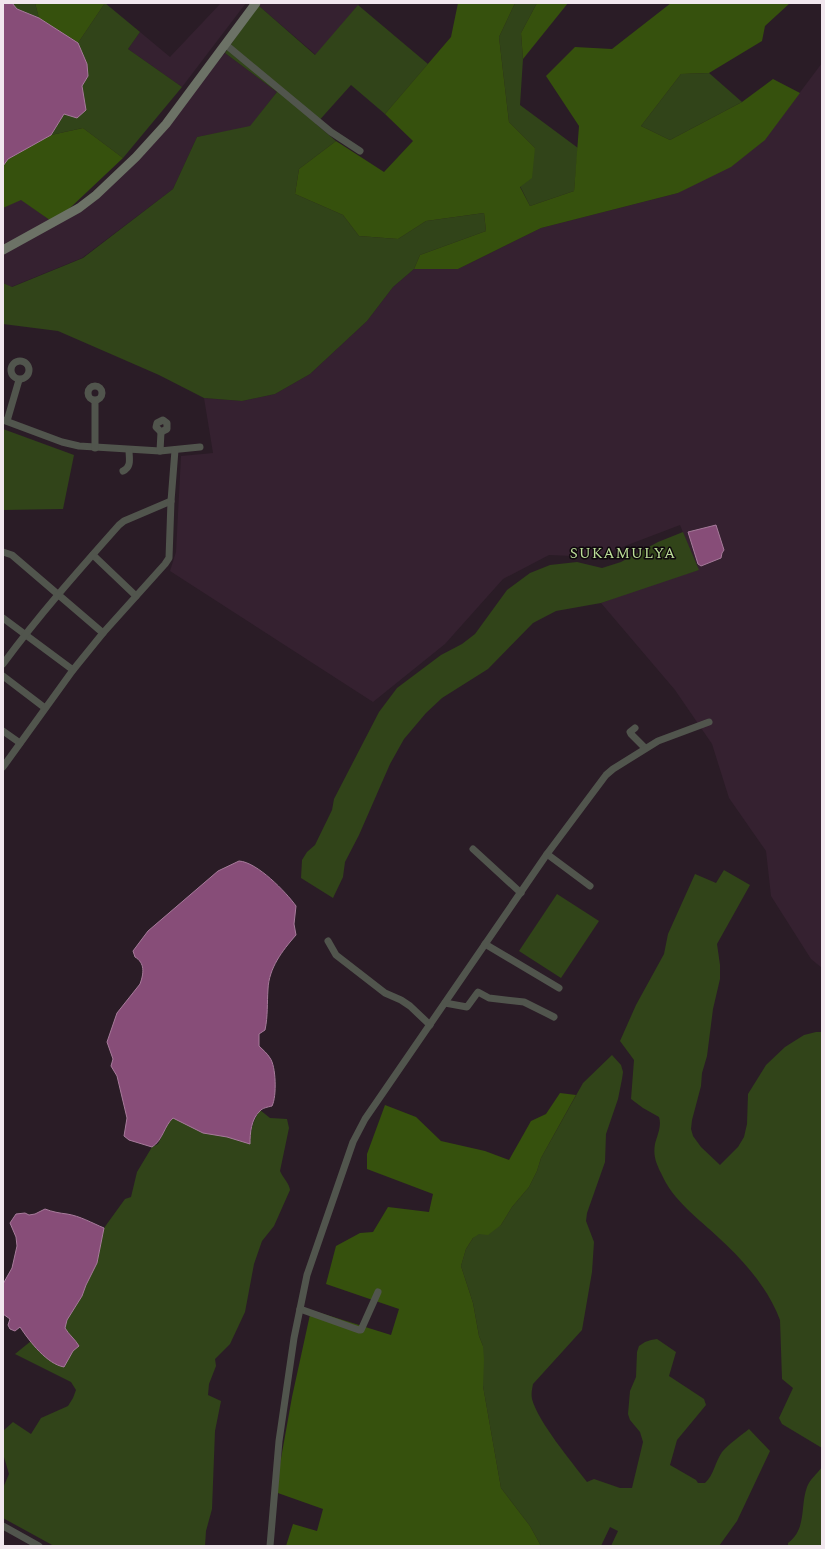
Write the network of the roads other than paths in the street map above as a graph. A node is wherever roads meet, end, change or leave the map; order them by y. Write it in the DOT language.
graph roads {
  1 [pos="256,3"];
  2 [pos="225,44"];
  3 [pos="360,151"];
  4 [pos="3,250"];
  5 [pos="18,380"];
  6 [pos="95,401"];
  7 [pos="5,420"];
  8 [pos="161,432"];
  9 [pos="200,447"];
  10 [pos="95,448"];
  11 [pos="129,450"];
  12 [pos="160,450"];
  13 [pos="175,450"];
  14 [pos="123,470"];
  15 [pos="171,501"];
  16 [pos="3,552"];
  17 [pos="93,555"];
  18 [pos="58,593"];
  19 [pos="136,596"];
  20 [pos="3,618"];
  21 [pos="103,633"];
  22 [pos="25,634"];
  23 [pos="3,664"];
  24 [pos="73,670"];
  25 [pos="3,676"];
  26 [pos="45,708"];
  27 [pos="708,722"];
  28 [pos="635,728"];
  29 [pos="3,731"];
  30 [pos="20,743"];
  31 [pos="645,748"];
  32 [pos="3,767"];
  33 [pos="473,848"];
  34 [pos="547,854"];
  35 [pos="590,886"];
  36 [pos="521,893"];
  37 [pos="328,941"];
  38 [pos="485,944"];
  39 [pos="559,988"];
  40 [pos="445,1003"];
  41 [pos="554,1017"];
  42 [pos="430,1025"];
  43 [pos="378,1292"];
  44 [pos="300,1309"];
  45 [pos="3,1526"];
  46 [pos="39,1546"];
  47 [pos="270,1546"];
  1 -- 2 [label="main road"];
  2 -- 3 [label="street"];
  2 -- 4 [label="main road"];
  5 -- 7 [label="street"];
  6 -- 10 [label="street"];
  7 -- 10 [label="street"];
  8 -- 12 [label="street"];
  9 -- 13 [label="street"];
  10 -- 11 [label="street"];
  11 -- 12 [label="street"];
  11 -- 14 [label="street"];
  12 -- 13 [label="street"];
  13 -- 15 [label="street"];
  15 -- 17 [label="street"];
  15 -- 19 [label="street"];
  16 -- 18 [label="street"];
  17 -- 18 [label="street"];
  17 -- 19 [label="street"];
  18 -- 21 [label="street"];
  18 -- 22 [label="street"];
  19 -- 21 [label="street"];
  20 -- 22 [label="street"];
  21 -- 24 [label="street"];
  22 -- 23 [label="street"];
  22 -- 24 [label="street"];
  24 -- 26 [label="street"];
  25 -- 26 [label="street"];
  26 -- 30 [label="street"];
  27 -- 31 [label="street"];
  28 -- 31 [label="street"];
  29 -- 30 [label="street"];
  30 -- 32 [label="street"];
  31 -- 34 [label="street"];
  33 -- 36 [label="street"];
  34 -- 35 [label="street"];
  34 -- 36 [label="street"];
  36 -- 38 [label="street"];
  37 -- 42 [label="street"];
  38 -- 39 [label="street"];
  38 -- 40 [label="street"];
  40 -- 41 [label="street"];
  40 -- 42 [label="street"];
  42 -- 44 [label="street"];
  43 -- 44 [label="street"];
  44 -- 47 [label="street"];
  45 -- 46 [label="street"];
}
